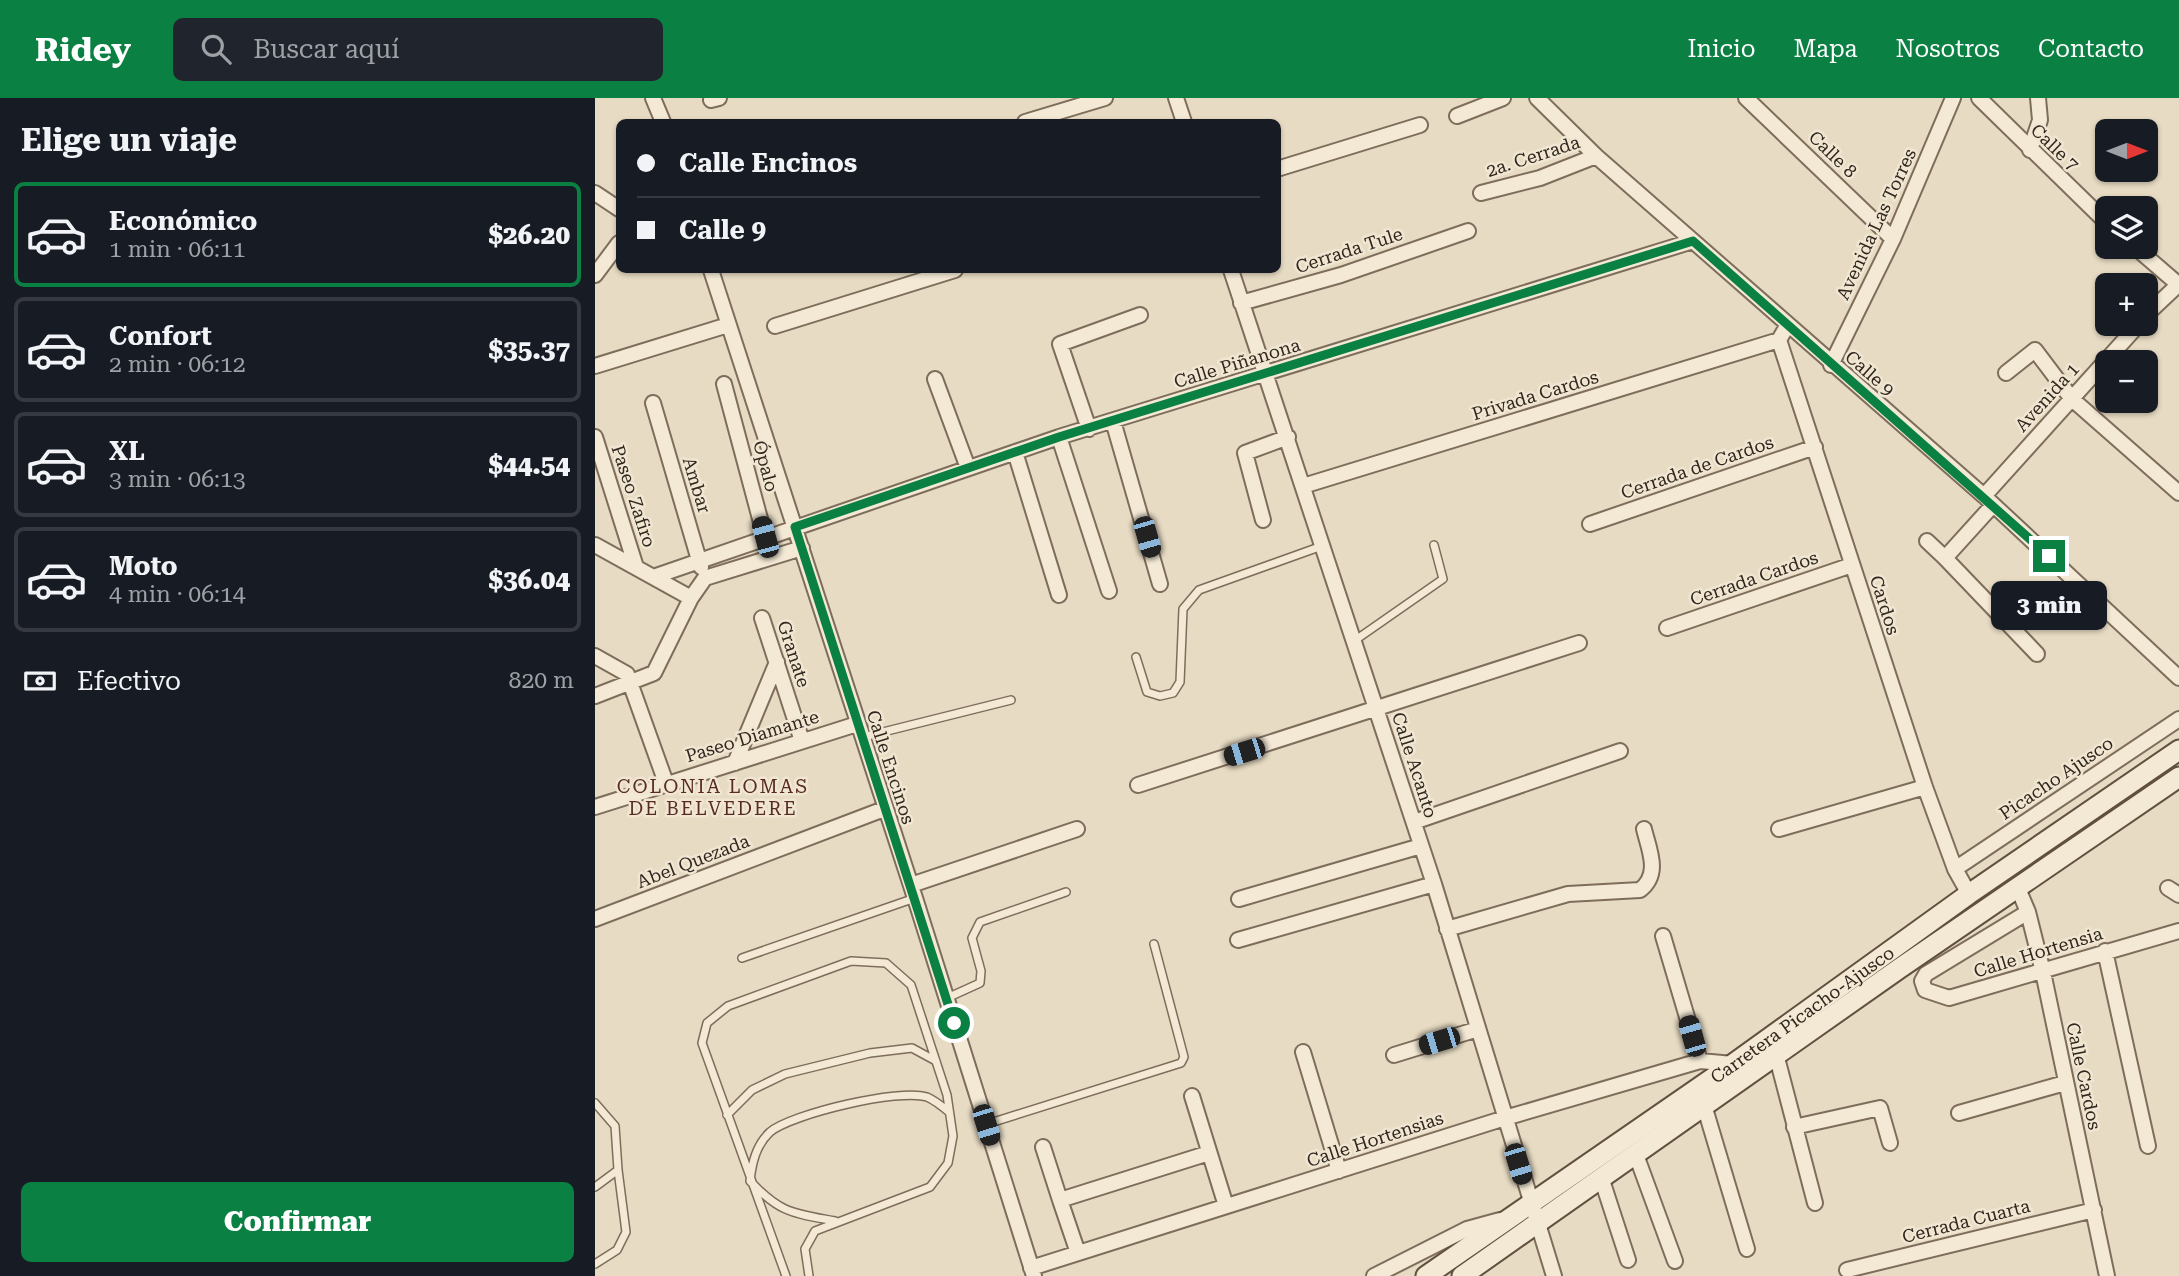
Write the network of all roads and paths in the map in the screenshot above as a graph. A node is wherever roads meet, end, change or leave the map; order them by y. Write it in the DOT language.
graph roads {
  1 [pos="653,98"];
  2 [pos="1105,98"];
  3 [pos="1176,98"];
  4 [pos="1503,98"];
  5 [pos="1537,98"];
  6 [pos="1746,98"];
  7 [pos="1953,98"];
  8 [pos="1979,98"];
  9 [pos="2038,98"];
  10 [pos="1457,116"];
  11 [pos="662,119"];
  12 [pos="1035,119"];
  13 [pos="1183,119"];
  14 [pos="1420,125"];
  15 [pos="2030,150"];
  16 [pos="1596,156"];
  17 [pos="1281,168"];
  18 [pos="595,193"];
  19 [pos="1481,193"];
  20 [pos="616,207"];
  21 [pos="2095,212"];
  22 [pos="1468,231"];
  23 [pos="1893,239"];
  24 [pos="1693,241"];
  25 [pos="616,247"];
  26 [pos="2148,259"];
  27 [pos="712,273"];
  28 [pos="945,273"];
  29 [pos="1232,273"];
  30 [pos="595,275"];
  31 [pos="2179,285"];
  32 [pos="1241,303"];
  33 [pos="2158,304"];
  34 [pos="1140,315"];
  35 [pos="775,326"];
  36 [pos="1787,326"];
  37 [pos="721,327"];
  38 [pos="2128,336"];
  39 [pos="1779,340"];
  40 [pos="1831,365"];
  41 [pos="595,366"];
  42 [pos="2006,373"];
  43 [pos="1265,375"];
  44 [pos="935,379"];
  45 [pos="724,384"];
  46 [pos="2073,399"];
  47 [pos="653,403"];
  48 [pos="1113,421"];
  49 [pos="1089,429"];
  50 [pos="595,437"];
  51 [pos="1059,437"];
  52 [pos="1288,437"];
  53 [pos="1815,447"];
  54 [pos="1015,452"];
  55 [pos="968,468"];
  56 [pos="599,469"];
  57 [pos="1303,486"];
  58 [pos="2179,493"];
  59 [pos="1988,500"];
  60 [pos="1263,520"];
  61 [pos="1590,524"];
  62 [pos="791,528"];
  63 [pos="765,537"];
  64 [pos="1927,541"];
  65 [pos="595,545"];
  66 [pos="1434,545"];
  67 [pos="1322,546"];
  68 [pos="801,548"];
  69 [pos="771,558"];
  70 [pos="1945,558"];
  71 [pos="699,559"];
  72 [pos="1852,565"];
  73 [pos="636,568"];
  74 [pos="653,577"];
  75 [pos="705,578"];
  76 [pos="1160,584"];
  77 [pos="1109,591"];
  78 [pos="1059,595"];
  79 [pos="691,598"];
  80 [pos="762,618"];
  81 [pos="1667,628"];
  82 [pos="1354,641"];
  83 [pos="1579,643"];
  84 [pos="2037,654"];
  85 [pos="595,656"];
  86 [pos="1136,657"];
  87 [pos="777,662"];
  88 [pos="2179,678"];
  89 [pos="631,683"];
  90 [pos="595,696"];
  91 [pos="1011,700"];
  92 [pos="1377,710"];
  93 [pos="2179,719"];
  94 [pos="859,731"];
  95 [pos="802,741"];
  96 [pos="2179,750"];
  97 [pos="1620,751"];
  98 [pos="735,763"];
  99 [pos="2179,777"];
  100 [pos="666,783"];
  101 [pos="1138,785"];
  102 [pos="1925,786"];
  103 [pos="595,807"];
  104 [pos="884,809"];
  105 [pos="1414,822"];
  106 [pos="1077,829"];
  107 [pos="1644,829"];
  108 [pos="1779,829"];
  109 [pos="1421,846"];
  110 [pos="1955,869"];
  111 [pos="1434,884"];
  112 [pos="2017,886"];
  113 [pos="913,891"];
  114 [pos="1066,892"];
  115 [pos="1969,894"];
  116 [pos="1239,899"];
  117 [pos="2028,912"];
  118 [pos="595,919"];
  119 [pos="1447,929"];
  120 [pos="2179,931"];
  121 [pos="1663,936"];
  122 [pos="1238,940"];
  123 [pos="1154,944"];
  124 [pos="2105,951"];
  125 [pos="742,958"];
  126 [pos="2043,972"];
  127 [pos="947,998"];
  128 [pos="1478,1029"];
  129 [pos="1303,1052"];
  130 [pos="1776,1054"];
  131 [pos="1394,1055"];
  132 [pos="936,1061"];
  133 [pos="1700,1061"];
  134 [pos="1733,1064"];
  135 [pos="2065,1083"];
  136 [pos="1192,1096"];
  137 [pos="595,1103"];
  138 [pos="1704,1105"];
  139 [pos="949,1112"];
  140 [pos="1959,1113"];
  141 [pos="727,1115"];
  142 [pos="1505,1118"];
  143 [pos="986,1125"];
  144 [pos="1794,1127"];
  145 [pos="1890,1143"];
  146 [pos="2148,1146"];
  147 [pos="1043,1147"];
  148 [pos="1209,1153"];
  149 [pos="1635,1153"];
  150 [pos="618,1170"];
  151 [pos="1339,1171"];
  152 [pos="1601,1177"];
  153 [pos="750,1181"];
  154 [pos="595,1187"];
  155 [pos="1060,1200"];
  156 [pos="1815,1203"];
  157 [pos="1226,1206"];
  158 [pos="2094,1210"];
  159 [pos="1533,1214"];
  160 [pos="1512,1217"];
  161 [pos="837,1221"];
  162 [pos="1747,1249"];
  163 [pos="1078,1253"];
  164 [pos="1628,1260"];
  165 [pos="1675,1261"];
  166 [pos="595,1264"];
  167 [pos="1847,1270"];
  168 [pos="1032,1272"];
  169 [pos="786,1276"];
  170 [pos="809,1276"];
  171 [pos="1374,1276"];
  172 [pos="1426,1276"];
  173 [pos="1462,1276"];
  174 [pos="1554,1276"];
  175 [pos="2107,1276"];
  1 -- 11 [label="street"];
  2 -- 12 [label="street"];
  3 -- 13 [label="street"];
  4 -- 10 [label="street"];
  5 -- 16 [label="street, Calle 9"];
  6 -- 23 [label="street, Calle 8"];
  7 -- 23 [label="street, Avenida Las Torres"];
  8 -- 15 [label="street, Calle 7"];
  9 -- 15 [label="street"];
  14 -- 17 [label="street"];
  15 -- 21 [label="street, Calle 7"];
  16 -- 19 [label="street, 2a. Cerrada"];
  16 -- 24 [label="street, Calle 9"];
  18 -- 20 [label="street"];
  22 -- 32 [label="street, Cerrada Tule"];
  23 -- 40 [label="street, Avenida Las Torres"];
  24 -- 36 [label="street, Calle 9"];
  24 -- 43 [label="street, Calle Piñanona"];
  25 -- 30 [label="street"];
  26 -- 31 [label="street"];
  27 -- 37 [label="street, Calle Encinos"];
  28 -- 35 [label="street"];
  29 -- 32 [label="street, Calle Acanto"];
  31 -- 33 [label="street"];
  32 -- 43 [label="street, Calle Acanto"];
  34 -- 49 [label="street"];
  36 -- 39 [label="street"];
  36 -- 40 [label="street, Calle 9"];
  37 -- 41 [label="street"];
  37 -- 62 [label="street, Calle Encinos"];
  38 -- 46 [label="street, Avenida 1"];
  39 -- 53 [label="street, Cardos"];
  39 -- 57 [label="street, Privada Cardos"];
  40 -- 59 [label="street, Calle 9"];
  42 -- 46 [label="street"];
  43 -- 48 [label="street, Calle Piñanona"];
  43 -- 52 [label="street, Calle Acanto"];
  44 -- 55 [label="street"];
  45 -- 63 [label="street, Ópalo"];
  46 -- 58 [label="street"];
  46 -- 59 [label="street, Avenida 1"];
  47 -- 71 [label="street, Ambar"];
  48 -- 49 [label="street, Calle Piñanona"];
  48 -- 76 [label="street"];
  49 -- 51 [label="street, Calle Piñanona"];
  50 -- 56 [label="street, Paseo Zafiro"];
  51 -- 54 [label="street, Calle Piñanona"];
  51 -- 77 [label="street"];
  52 -- 57 [label="street, Calle Acanto"];
  52 -- 60 [label="street"];
  53 -- 61 [label="street, Cerrada de Cardos"];
  53 -- 72 [label="street, Cardos"];
  54 -- 55 [label="street, Calle Piñanona"];
  54 -- 78 [label="street"];
  55 -- 62 [label="street, Calle Piñanona"];
  56 -- 73 [label="street, Paseo Zafiro"];
  57 -- 67 [label="street, Calle Acanto"];
  59 -- 70 [label="street, Avenida 1"];
  59 -- 88 [label="street, Calle 9"];
  62 -- 63 [label="street, Calle Piñanona"];
  62 -- 68 [label="street, Calle Encinos"];
  63 -- 69 [label="street, Ópalo"];
  63 -- 71 [label="street, Calle Piñanona"];
  64 -- 70 [label="street"];
  65 -- 73 [label="street"];
  66 -- 82 [label="lane"];
  67 -- 82 [label="street, Calle Acanto"];
  67 -- 86 [label="lane"];
  68 -- 69 [label="street"];
  68 -- 94 [label="street, Calle Encinos"];
  69 -- 75 [label="street"];
  70 -- 84 [label="street"];
  71 -- 74 [label="street, Calle Piñanona"];
  71 -- 75 [label="street, Ambar"];
  72 -- 81 [label="street, Cerrada Cardos"];
  72 -- 102 [label="street, Cardos"];
  73 -- 74 [label="street"];
  74 -- 79 [label="street"];
  75 -- 79 [label="street"];
  79 -- 89 [label="street"];
  80 -- 87 [label="street, Granate"];
  82 -- 92 [label="street, Calle Acanto"];
  83 -- 92 [label="street"];
  85 -- 89 [label="street"];
  87 -- 95 [label="street, Granate"];
  87 -- 98 [label="street"];
  89 -- 90 [label="street"];
  89 -- 100 [label="street"];
  91 -- 94 [label="lane"];
  92 -- 101 [label="street"];
  92 -- 105 [label="street, Calle Acanto"];
  93 -- 110 [label="street, Picacho Ajusco"];
  94 -- 95 [label="street, Paseo Diamante"];
  94 -- 104 [label="street, Calle Encinos"];
  95 -- 98 [label="street, Paseo Diamante"];
  96 -- 115 [label="main road, Carretera Picacho-Ajusco"];
  97 -- 105 [label="street"];
  98 -- 100 [label="street, Paseo Diamante"];
  99 -- 112 [label="main road, Carretera Picacho-Ajusco"];
  100 -- 103 [label="street, Paseo Diamante"];
  102 -- 108 [label="street"];
  102 -- 110 [label="street, Cardos"];
  104 -- 113 [label="street, Calle Encinos"];
  104 -- 118 [label="street, Abel Quezada"];
  105 -- 109 [label="street, Calle Acanto"];
  106 -- 113 [label="street"];
  107 -- 119 [label="street"];
  109 -- 111 [label="street, Calle Acanto"];
  109 -- 116 [label="street"];
  110 -- 115 [label="street, Cardos"];
  111 -- 119 [label="street, Calle Acanto"];
  111 -- 122 [label="street"];
  112 -- 117 [label="street, Calle Cardos"];
  112 -- 130 [label="main road, Carretera Picacho-Ajusco"];
  113 -- 125 [label="lane"];
  113 -- 127 [label="street, Calle Encinos"];
  114 -- 127 [label="lane"];
  115 -- 134 [label="main road, Carretera Picacho-Ajusco"];
  117 -- 126 [label="street, Calle Cardos"];
  117 -- 126 [label="street, Calle Hortensia"];
  119 -- 128 [label="street, Calle Acanto"];
  120 -- 124 [label="street, Calle Hortensia"];
  121 -- 133 [label="street"];
  123 -- 143 [label="lane"];
  124 -- 126 [label="street, Calle Hortensia"];
  124 -- 146 [label="street"];
  126 -- 135 [label="street, Calle Cardos"];
  127 -- 143 [label="street, Calle Encinos"];
  128 -- 131 [label="street"];
  128 -- 142 [label="street, Calle Acanto"];
  129 -- 151 [label="street"];
  130 -- 138 [label="main road, Carretera Picacho-Ajusco"];
  130 -- 144 [label="street"];
  132 -- 139 [label="lane"];
  132 -- 141 [label="lane"];
  132 -- 141 [label="lane"];
  133 -- 134 [label="street, Calle Hortensias"];
  133 -- 142 [label="street, Calle Hortensias"];
  134 -- 159 [label="main road, Carretera Picacho-Ajusco"];
  135 -- 140 [label="street"];
  135 -- 158 [label="street, Calle Cardos"];
  136 -- 148 [label="street"];
  137 -- 150 [label="lane"];
  138 -- 149 [label="main road, Carretera Picacho-Ajusco"];
  138 -- 162 [label="street"];
  139 -- 153 [label="lane"];
  139 -- 161 [label="lane"];
  141 -- 153 [label="lane"];
  142 -- 151 [label="street, Calle Hortensias"];
  142 -- 159 [label="street, Calle Acanto"];
  143 -- 168 [label="street, Calle Encinos"];
  144 -- 145 [label="street"];
  144 -- 156 [label="street"];
  147 -- 155 [label="street"];
  148 -- 155 [label="street"];
  148 -- 157 [label="street"];
  149 -- 152 [label="main road, Carretera Picacho-Ajusco"];
  149 -- 165 [label="street"];
  150 -- 154 [label="lane"];
  150 -- 166 [label="lane"];
  151 -- 157 [label="street, Calle Hortensias"];
  152 -- 159 [label="main road, Carretera Picacho-Ajusco"];
  152 -- 164 [label="street"];
  153 -- 161 [label="lane"];
  153 -- 169 [label="lane"];
  155 -- 163 [label="street"];
  157 -- 163 [label="street, Calle Hortensias"];
  158 -- 167 [label="street, Cerrada Cuarta"];
  158 -- 175 [label="street, Calle Cardos"];
  159 -- 160 [label="main road, Carretera Picacho-Ajusco"];
  159 -- 173 [label="main road, Carretera Picacho-Ajusco"];
  159 -- 174 [label="street, Calle Acanto"];
  160 -- 171 [label="street"];
  160 -- 172 [label="main road, Carretera Picacho-Ajusco"];
  161 -- 170 [label="lane"];
  163 -- 168 [label="street, Calle Hortensias"];
}
